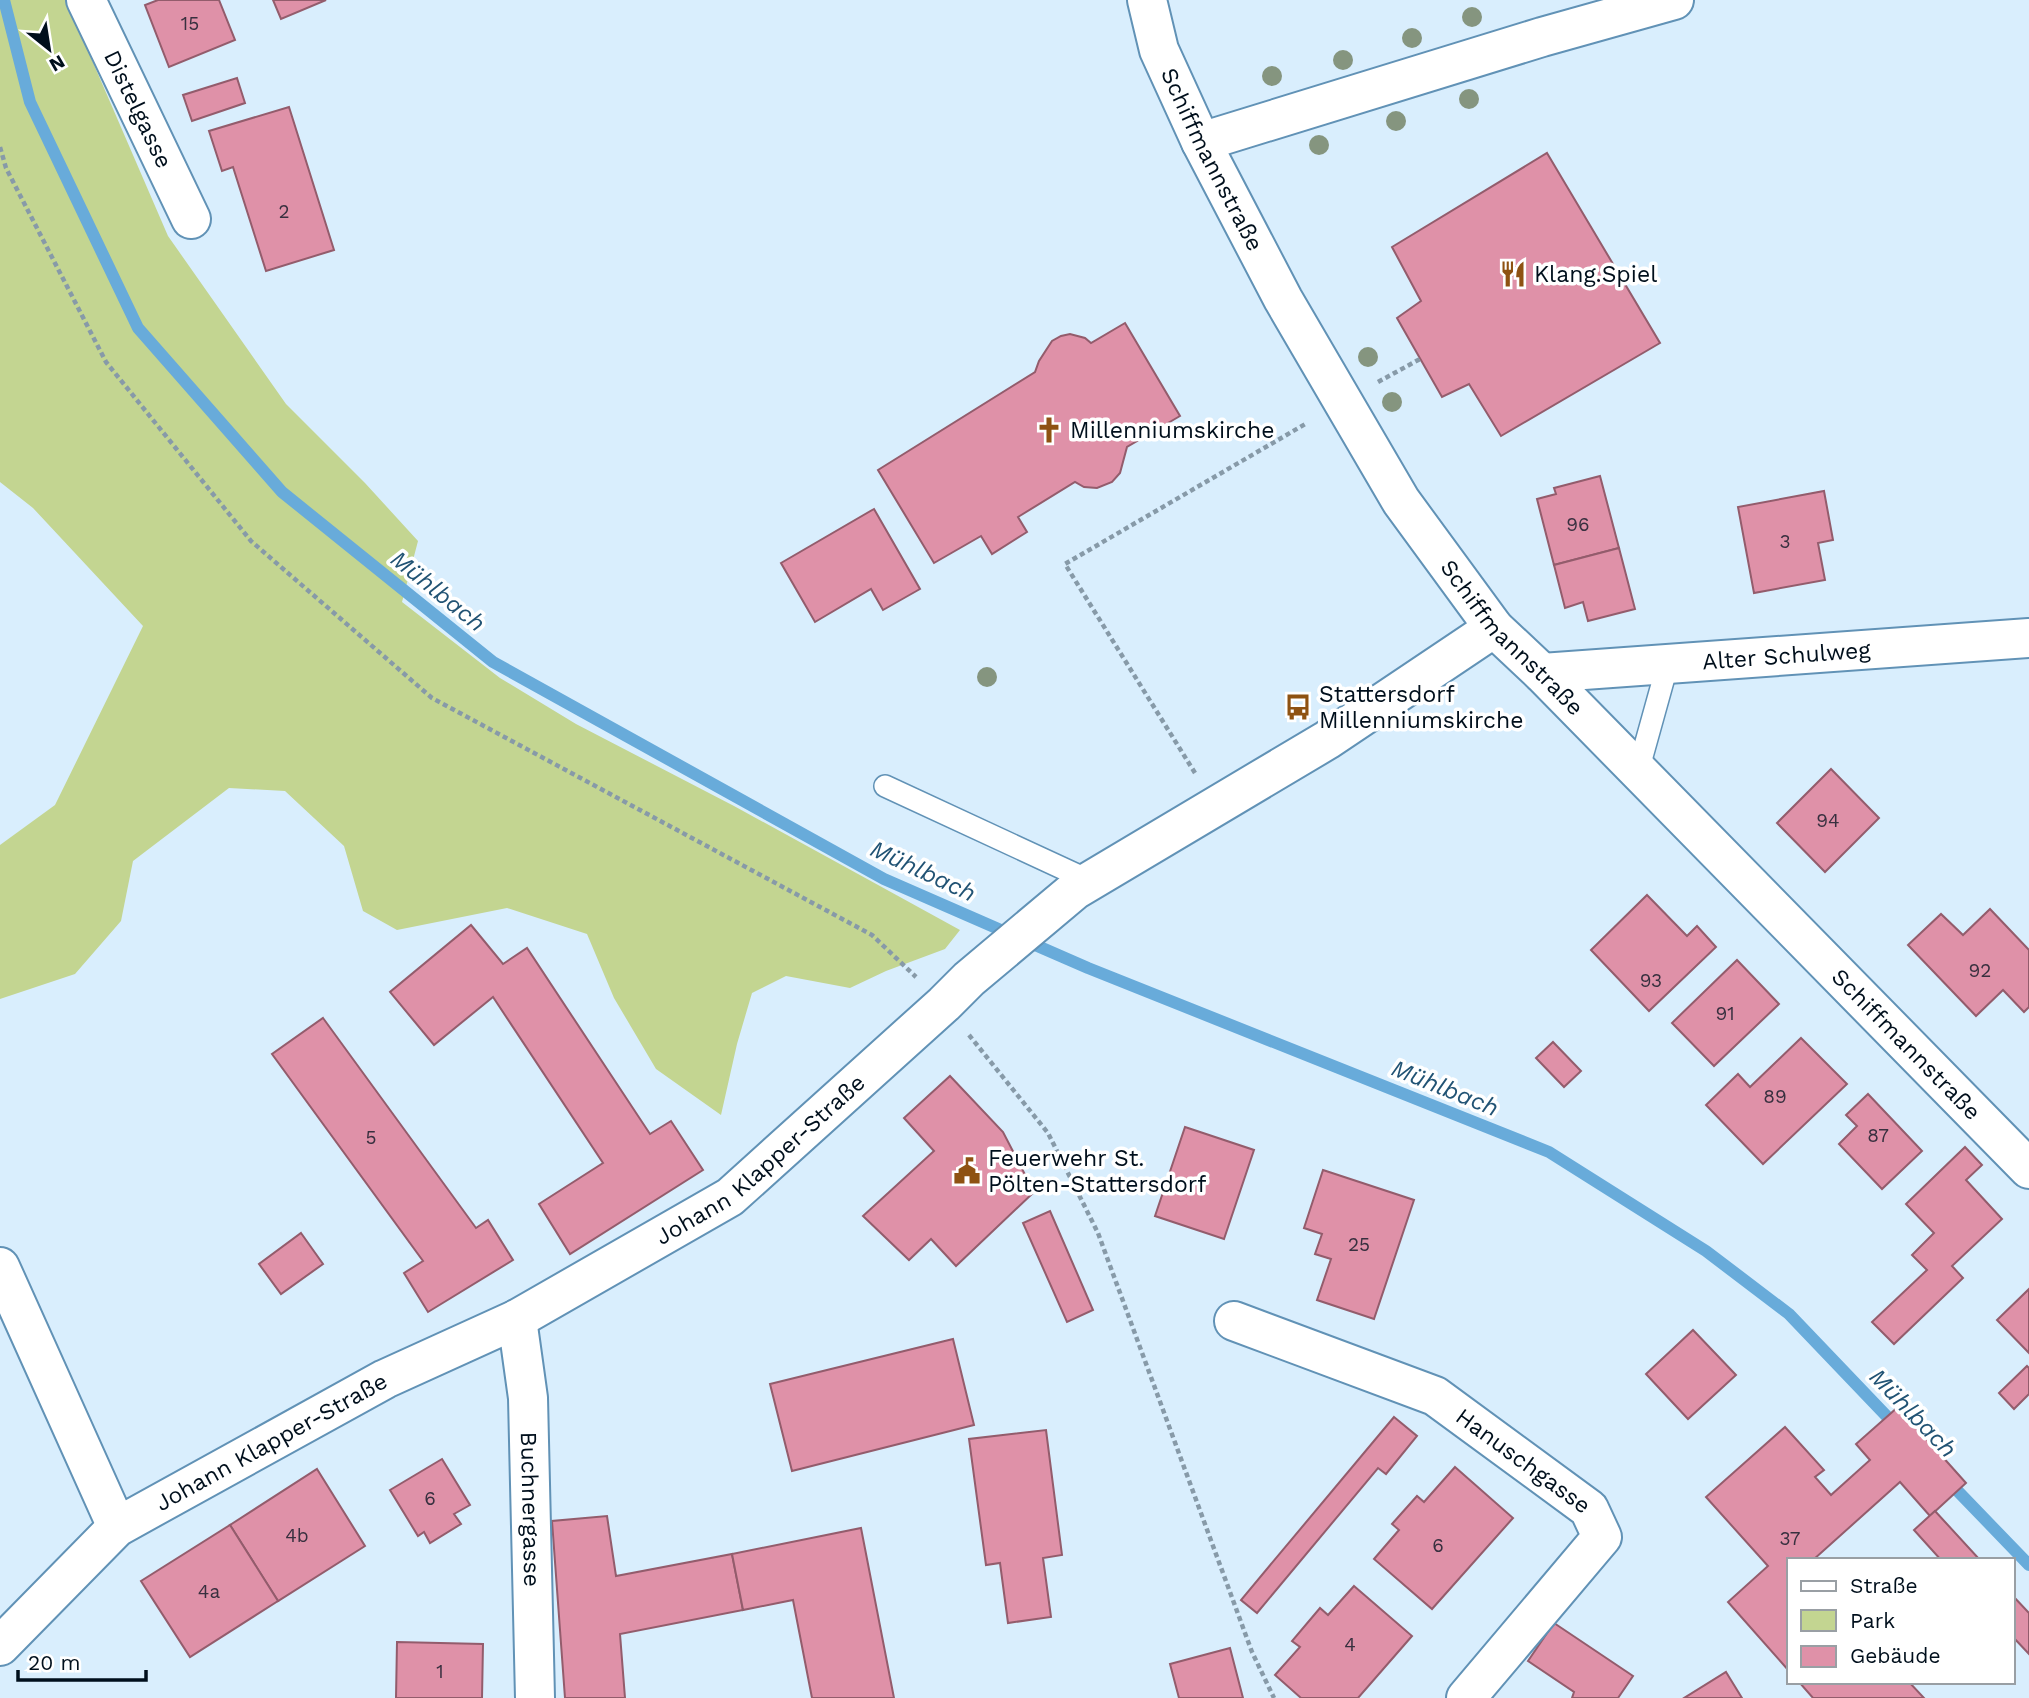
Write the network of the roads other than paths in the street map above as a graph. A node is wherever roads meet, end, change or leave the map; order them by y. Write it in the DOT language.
graph roads {
  1 [pos="86,0"];
  2 [pos="1147,0"];
  3 [pos="1674,0"];
  4 [pos="1201,142"];
  5 [pos="191,219"];
  6 [pos="1494,628"];
  7 [pos="2029,638"];
  8 [pos="1668,663"];
  9 [pos="1542,673"];
  10 [pos="1638,771"];
  11 [pos="885,786"];
  12 [pos="1083,885"];
  13 [pos="2029,1169"];
  14 [pos="0,1267"];
  15 [pos="517,1319"];
  16 [pos="1234,1321"];
  17 [pos="117,1527"];
  18 [pos="0,1646"];
  19 [pos="535,1698"];
  20 [pos="1466,1698"];
  1 -- 5 [label="street, Distelgasse"];
  2 -- 4 [label="street, Schiffmannstraße"];
  3 -- 4 [label="street"];
  4 -- 6 [label="street, Schiffmannstraße"];
  6 -- 9 [label="street, Schiffmannstraße"];
  6 -- 12 [label="street, Johann Klapper-Straße"];
  7 -- 8 [label="street, Alter Schulweg"];
  8 -- 9 [label="street, Alter Schulweg"];
  8 -- 10 [label="lane"];
  9 -- 10 [label="street, Schiffmannstraße"];
  10 -- 13 [label="street, Schiffmannstraße"];
  11 -- 12 [label="lane"];
  12 -- 15 [label="street, Johann Klapper-Straße"];
  14 -- 17 [label="street"];
  15 -- 17 [label="street, Johann Klapper-Straße"];
  15 -- 19 [label="street, Buchnergasse"];
  16 -- 20 [label="street, Hanuschgasse"];
  17 -- 18 [label="street, Johann Klapper-Straße"];
}
